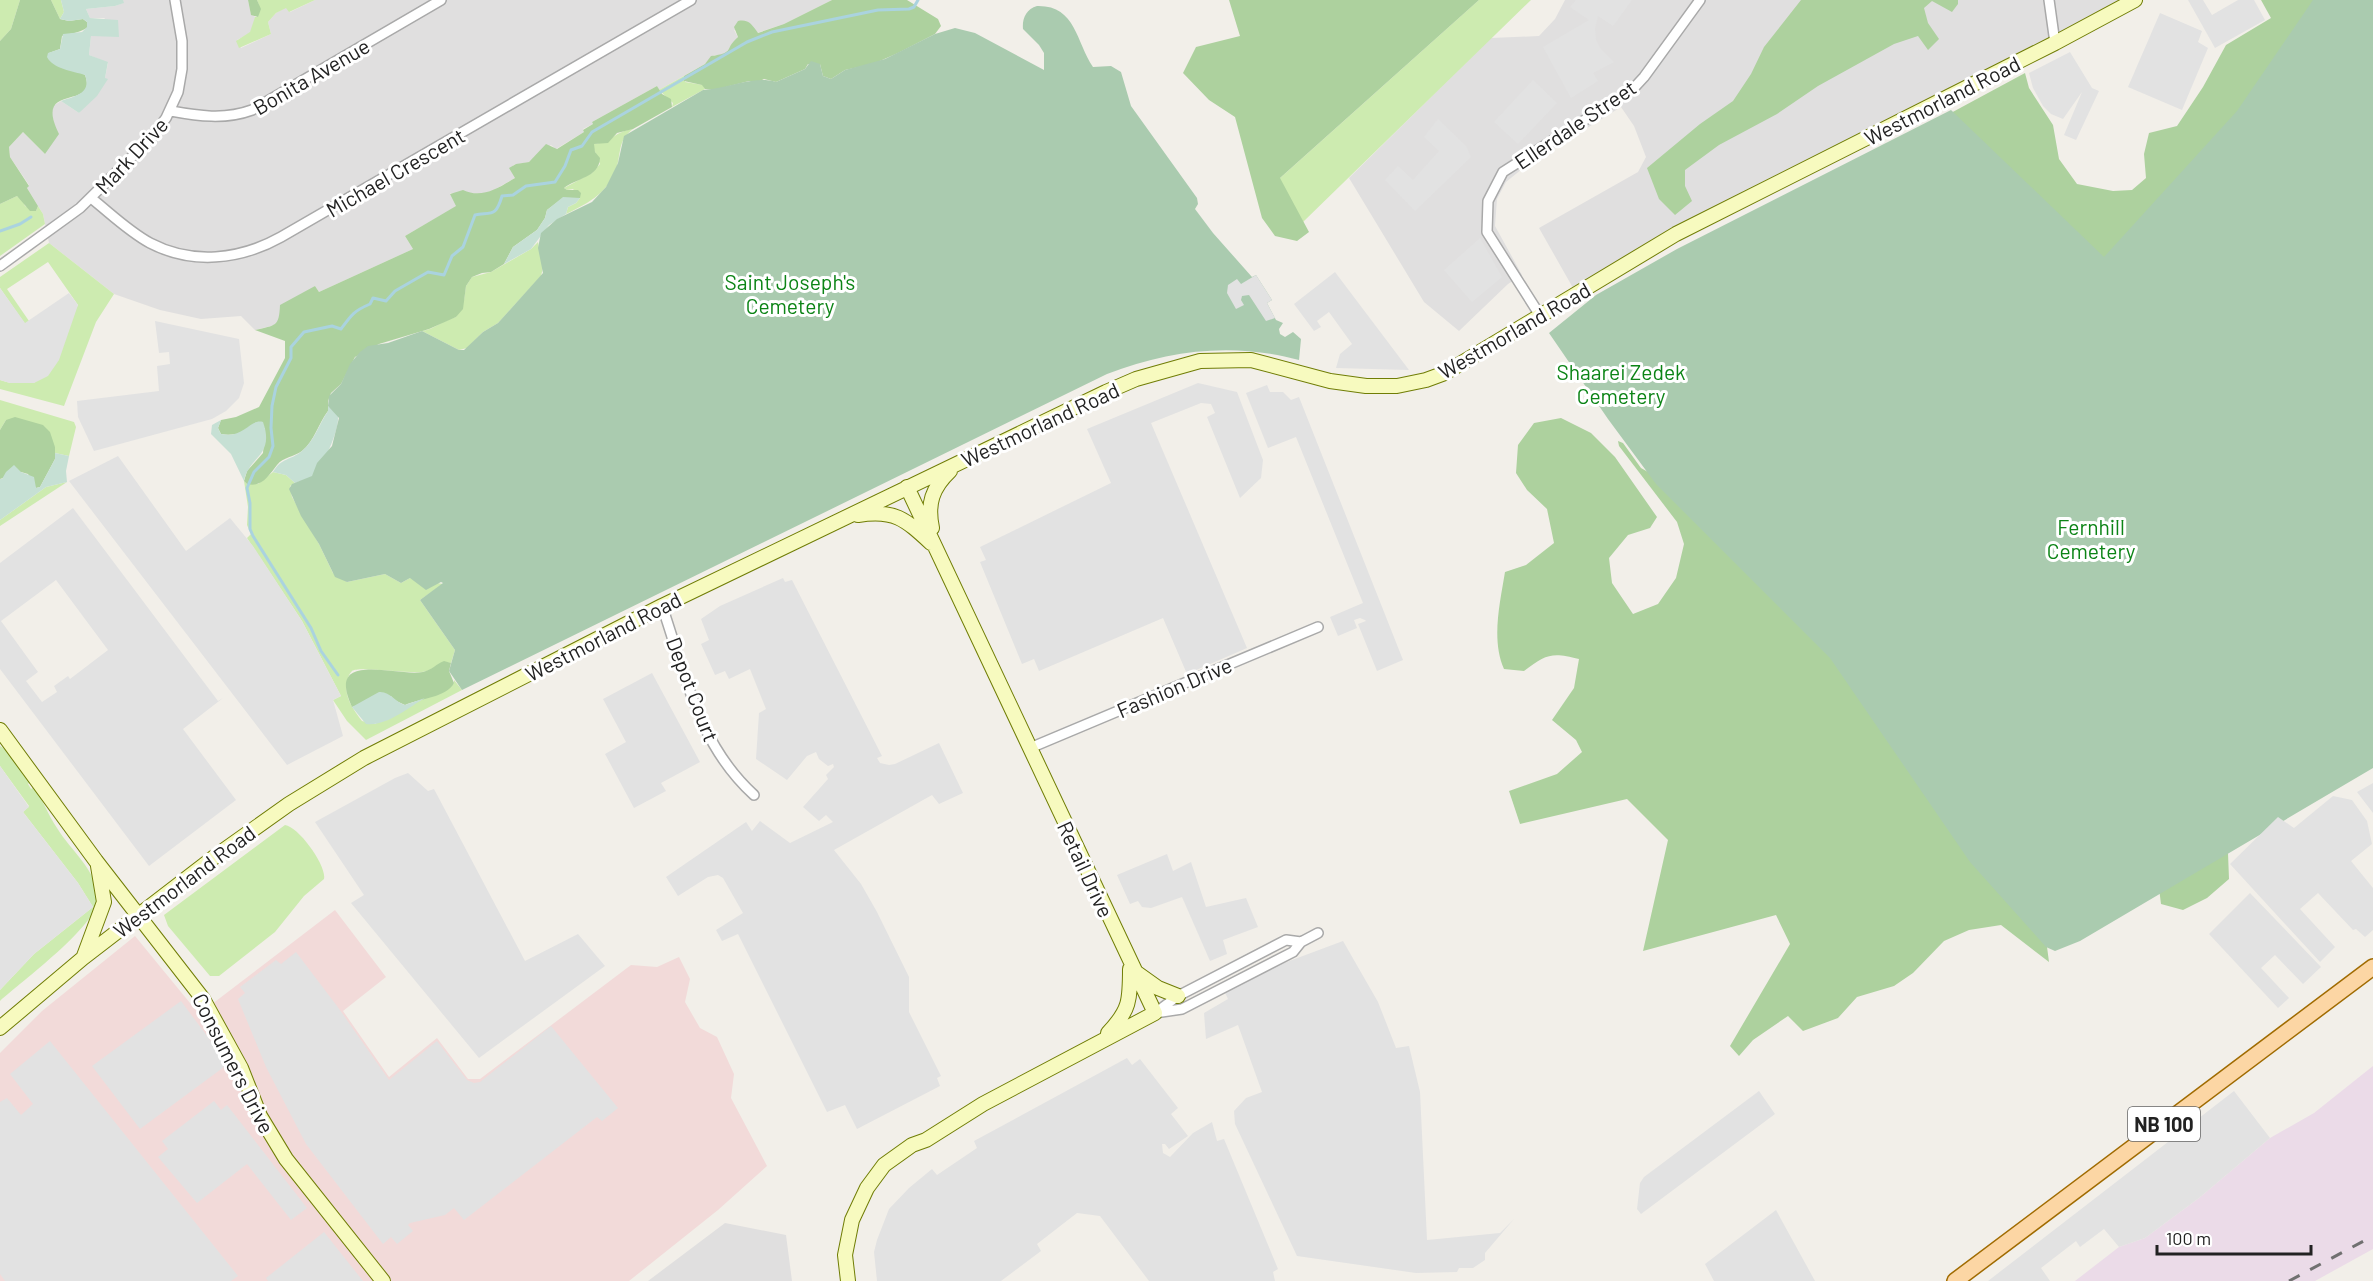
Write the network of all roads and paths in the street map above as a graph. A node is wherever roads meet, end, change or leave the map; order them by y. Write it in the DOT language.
graph roads {
  1 [pos="175,0"];
  2 [pos="441,0"];
  3 [pos="691,0"];
  4 [pos="1700,0"];
  5 [pos="2049,0"];
  6 [pos="2135,0"];
  7 [pos="2055,43"];
  8 [pos="171,111"];
  9 [pos="91,198"];
  10 [pos="0,266"];
  11 [pos="1541,316"];
  12 [pos="958,462"];
  13 [pos="908,487"];
  14 [pos="845,517"];
  15 [pos="936,548"];
  16 [pos="662,606"];
  17 [pos="1318,627"];
  18 [pos="0,730"];
  19 [pos="1030,748"];
  20 [pos="754,795"];
  21 [pos="96,861"];
  22 [pos="138,915"];
  23 [pos="1318,933"];
  24 [pos="1301,942"];
  25 [pos="83,958"];
  26 [pos="1130,964"];
  27 [pos="2373,967"];
  28 [pos="1178,996"];
  29 [pos="1155,1013"];
  30 [pos="0,1028"];
  31 [pos="1099,1042"];
  32 [pos="383,1281"];
  33 [pos="848,1281"];
  34 [pos="1955,1281"];
  1 -- 8 [label="street, Mark Drive"];
  2 -- 8 [label="street, Bonita Avenue"];
  3 -- 9 [label="street, Michael Crescent"];
  4 -- 11 [label="street, Ellerdale Street"];
  5 -- 7 [label="street"];
  6 -- 7 [label="street, Westmorland Road"];
  7 -- 11 [label="street, Westmorland Road"];
  8 -- 9 [label="street, Mark Drive"];
  9 -- 10 [label="street, Mark Drive"];
  11 -- 12 [label="street, Westmorland Road"];
  12 -- 13 [label="street, Westmorland Road"];
  12 -- 15 [label="street"];
  13 -- 14 [label="street, Westmorland Road"];
  13 -- 15 [label="street, Retail Drive"];
  14 -- 15 [label="street"];
  14 -- 16 [label="street, Westmorland Road"];
  15 -- 19 [label="street, Retail Drive"];
  16 -- 20 [label="street, Depot Court"];
  16 -- 22 [label="street, Westmorland Road"];
  17 -- 19 [label="street, Fashion Drive"];
  18 -- 21 [label="street, Consumers Drive"];
  19 -- 26 [label="street, Retail Drive"];
  21 -- 22 [label="street, Consumers Drive"];
  21 -- 25 [label="street"];
  22 -- 25 [label="street, Westmorland Road"];
  22 -- 32 [label="street, Consumers Drive"];
  23 -- 24 [label="street"];
  24 -- 28 [label="street"];
  24 -- 29 [label="street"];
  25 -- 30 [label="street, Westmorland Road"];
  26 -- 28 [label="street"];
  26 -- 29 [label="street, Retail Drive"];
  26 -- 31 [label="street"];
  27 -- 34 [label="main road, NB 100"];
  28 -- 29 [label="street"];
  29 -- 31 [label="street"];
  31 -- 33 [label="street"];
}
